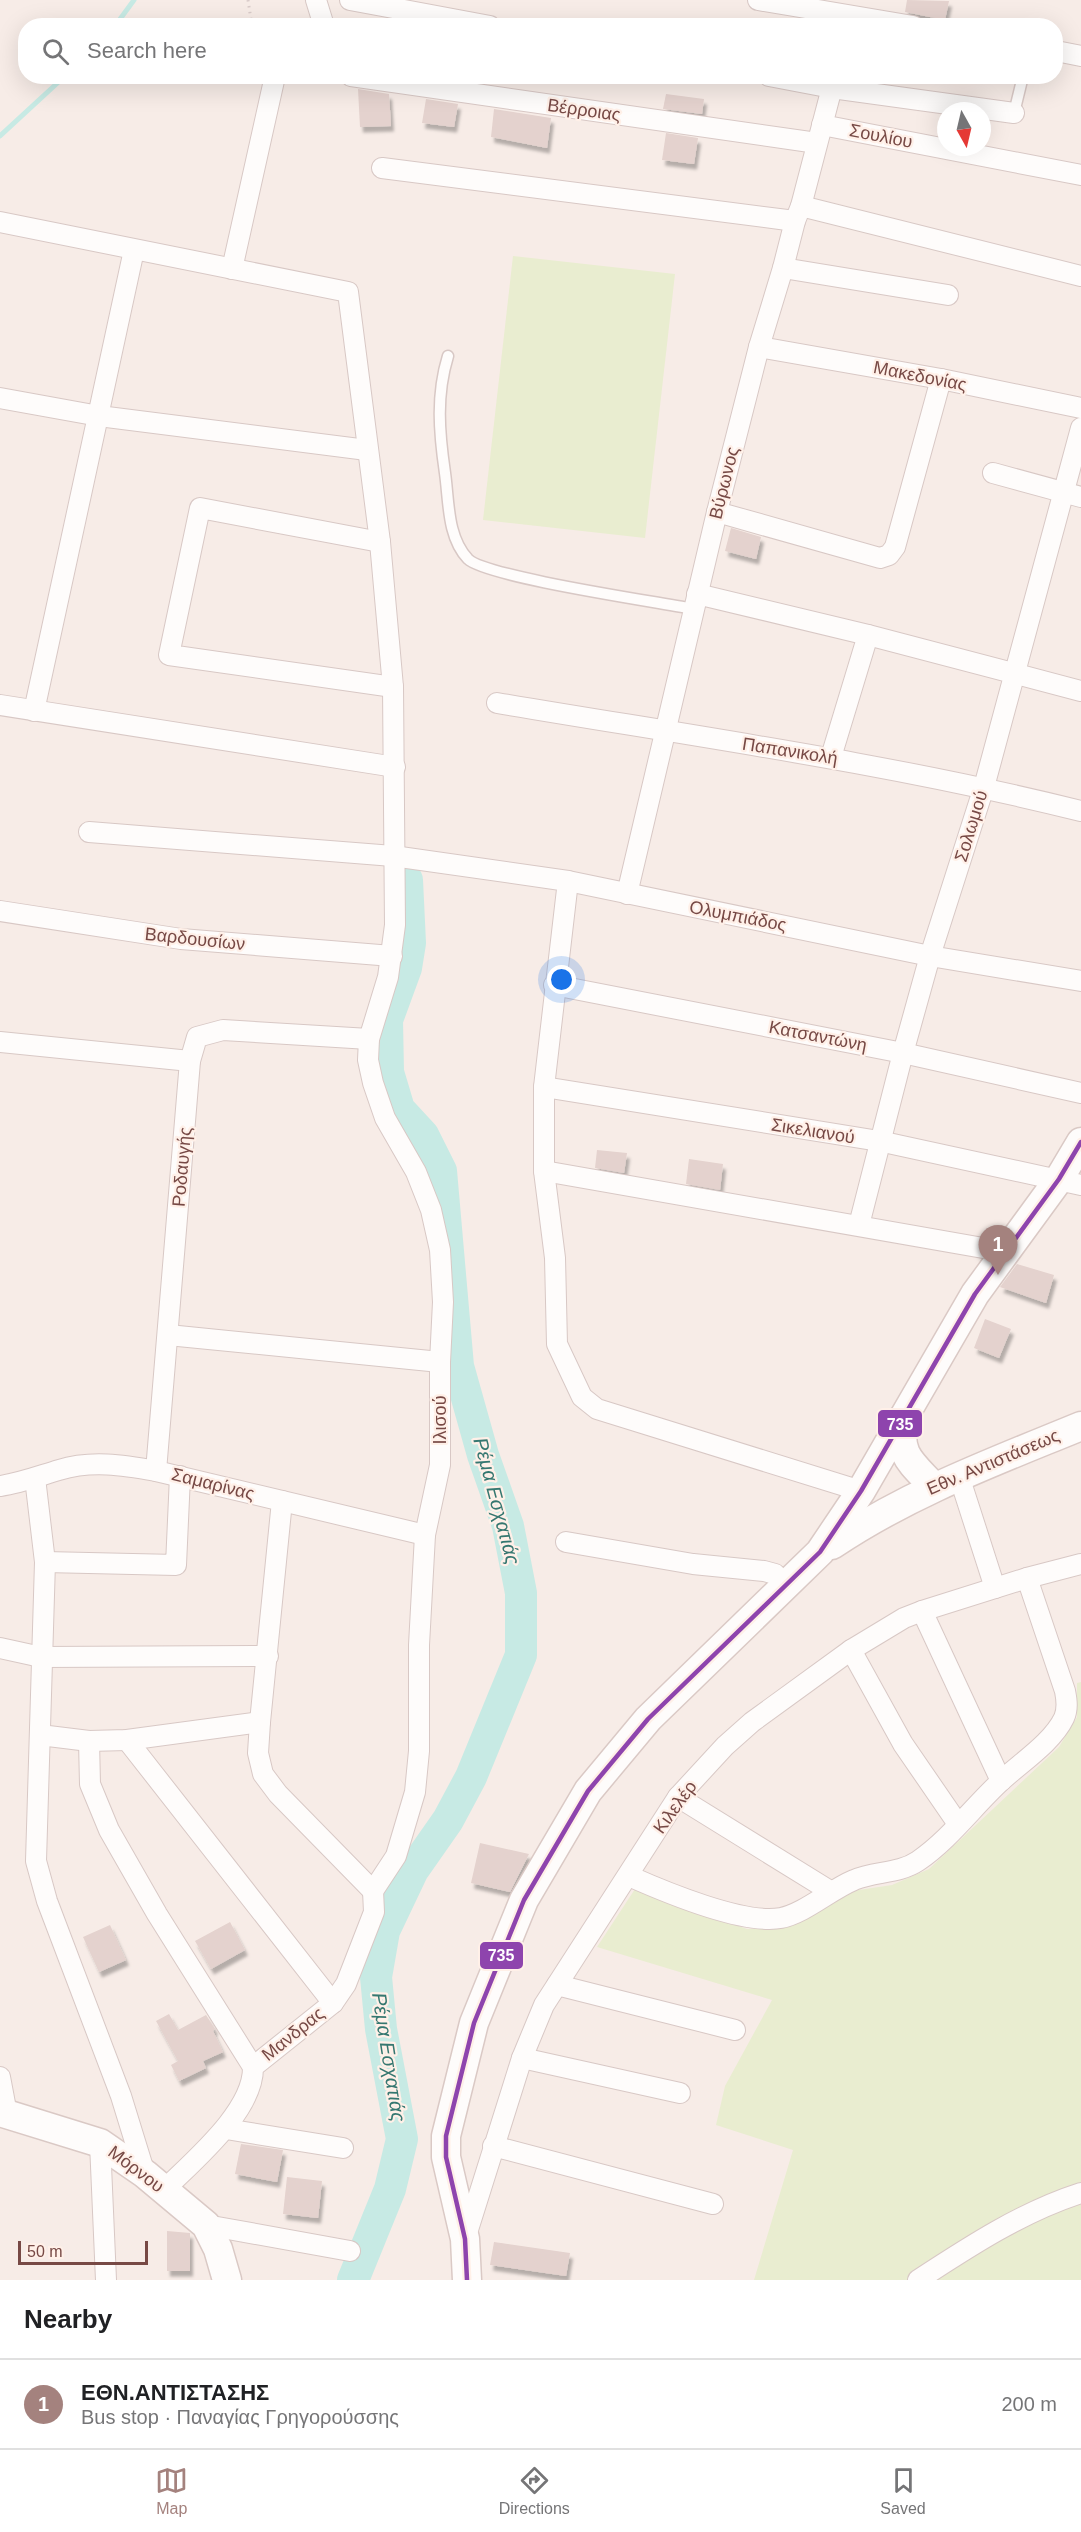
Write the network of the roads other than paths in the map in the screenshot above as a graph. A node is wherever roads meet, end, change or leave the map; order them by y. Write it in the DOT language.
graph roads {
  1 [pos="316,0"];
  2 [pos="350,0"];
  3 [pos="758,0"];
  4 [pos="852,13"];
  5 [pos="322,18"];
  6 [pos="447,18"];
  7 [pos="875,18"];
  8 [pos="1063,52"];
  9 [pos="1081,56"];
  10 [pos="273,84"];
  11 [pos="416,84"];
  12 [pos="833,84"];
  13 [pos="846,84"];
  14 [pos="1021,84"];
  15 [pos="1014,113"];
  16 [pos="820,134"];
  17 [pos="382,168"];
  18 [pos="1081,176"];
  19 [pos="798,213"];
  20 [pos="0,222"];
  21 [pos="134,250"];
  22 [pos="783,268"];
  23 [pos="232,269"];
  24 [pos="1081,276"];
  25 [pos="948,295"];
  26 [pos="759,347"];
  27 [pos="448,356"];
  28 [pos="941,379"];
  29 [pos="0,398"];
  30 [pos="1081,408"];
  31 [pos="99,416"];
  32 [pos="1081,428"];
  33 [pos="367,450"];
  34 [pos="993,473"];
  35 [pos="1073,494"];
  36 [pos="717,512"];
  37 [pos="380,542"];
  38 [pos="695,601"];
  39 [pos="868,635"];
  40 [pos="1016,673"];
  41 [pos="393,687"];
  42 [pos="1081,691"];
  43 [pos="497,703"];
  44 [pos="0,705"];
  45 [pos="34,711"];
  46 [pos="666,732"];
  47 [pos="831,757"];
  48 [pos="395,767"];
  49 [pos="984,787"];
  50 [pos="1081,811"];
  51 [pos="89,832"];
  52 [pos="393,856"];
  53 [pos="568,881"];
  54 [pos="627,894"];
  55 [pos="0,911"];
  56 [pos="392,956"];
  57 [pos="930,956"];
  58 [pos="1081,981"];
  59 [pos="554,985"];
  60 [pos="369,1039"];
  61 [pos="0,1042"];
  62 [pos="903,1053"];
  63 [pos="190,1061"];
  64 [pos="544,1087"];
  65 [pos="1081,1093"];
  66 [pos="879,1142"];
  67 [pos="1081,1142"];
  68 [pos="544,1171"];
  69 [pos="1070,1182"];
  70 [pos="859,1225"];
  71 [pos="1006,1252"];
  72 [pos="168,1335"];
  73 [pos="440,1362"];
  74 [pos="903,1418"];
  75 [pos="1081,1426"];
  76 [pos="156,1471"];
  77 [pos="180,1476"];
  78 [pos="35,1478"];
  79 [pos="866,1482"];
  80 [pos="0,1486"];
  81 [pos="937,1486"];
  82 [pos="282,1501"];
  83 [pos="425,1535"];
  84 [pos="566,1542"];
  85 [pos="820,1552"];
  86 [pos="45,1562"];
  87 [pos="1081,1564"];
  88 [pos="1027,1578"];
  89 [pos="785,1585"];
  90 [pos="995,1588"];
  91 [pos="922,1611"];
  92 [pos="0,1648"];
  93 [pos="851,1650"];
  94 [pos="268,1656"];
  95 [pos="42,1657"];
  96 [pos="260,1722"];
  97 [pos="40,1735"];
  98 [pos="127,1740"];
  99 [pos="88,1741"];
  100 [pos="1001,1781"];
  101 [pos="678,1797"];
  102 [pos="958,1824"];
  103 [pos="629,1876"];
  104 [pos="373,1891"];
  105 [pos="830,1891"];
  106 [pos="557,1985"];
  107 [pos="333,2003"];
  108 [pos="735,2030"];
  109 [pos="522,2058"];
  110 [pos="253,2067"];
  111 [pos="0,2077"];
  112 [pos="680,2093"];
  113 [pos="3,2113"];
  114 [pos="226,2129"];
  115 [pos="100,2143"];
  116 [pos="494,2146"];
  117 [pos="343,2148"];
  118 [pos="154,2182"];
  119 [pos="1081,2193"];
  120 [pos="713,2204"];
  121 [pos="206,2224"];
  122 [pos="465,2239"];
  123 [pos="350,2252"];
  124 [pos="106,2280"];
  125 [pos="227,2280"];
  126 [pos="467,2280"];
  127 [pos="918,2280"];
  1 -- 5 [label="street"];
  2 -- 6 [label="street"];
  3 -- 4 [label="street"];
  4 -- 7 [label="street"];
  8 -- 9 [label="street"];
  10 -- 23 [label="street"];
  11 -- 16 [label="street, Βέρροιας"];
  12 -- 16 [label="street, Βύρωνος"];
  13 -- 15 [label="street"];
  14 -- 15 [label="lane"];
  16 -- 18 [label="street, Σουλίου"];
  16 -- 19 [label="street, Βύρωνος"];
  17 -- 19 [label="street"];
  19 -- 22 [label="street, Βύρωνος"];
  19 -- 24 [label="street"];
  20 -- 21 [label="street"];
  21 -- 23 [label="street"];
  21 -- 31 [label="street"];
  22 -- 25 [label="street"];
  22 -- 26 [label="street, Βύρωνος"];
  23 -- 33 [label="street, Ιλισού"];
  26 -- 28 [label="street, Μακεδονίας"];
  26 -- 36 [label="street, Βύρωνος"];
  27 -- 38 [label="lane"];
  28 -- 30 [label="street, Μακεδονίας"];
  28 -- 36 [label="street"];
  29 -- 31 [label="street"];
  31 -- 33 [label="street"];
  31 -- 45 [label="street"];
  32 -- 35 [label="street, Σολωμού"];
  33 -- 37 [label="street, Ιλισού"];
  34 -- 35 [label="street"];
  35 -- 40 [label="street, Σολωμού"];
  36 -- 38 [label="street, Βύρωνος"];
  37 -- 41 [label="street, Ιλισού"];
  37 -- 41 [label="street"];
  38 -- 39 [label="street"];
  38 -- 46 [label="street, Βύρωνος"];
  39 -- 40 [label="street"];
  39 -- 47 [label="street"];
  40 -- 42 [label="street"];
  40 -- 49 [label="street, Σολωμού"];
  41 -- 48 [label="street, Ιλισού"];
  43 -- 46 [label="street, Παπανικολή"];
  44 -- 45 [label="street"];
  45 -- 48 [label="street"];
  46 -- 47 [label="street, Παπανικολή"];
  46 -- 54 [label="street, Βύρωνος"];
  47 -- 49 [label="street, Παπανικολή"];
  48 -- 52 [label="street, Ιλισού"];
  49 -- 50 [label="street, Παπανικολή"];
  49 -- 57 [label="street, Σολωμού"];
  51 -- 52 [label="street, Ολυμπιάδος"];
  52 -- 53 [label="street, Ολυμπιάδος"];
  52 -- 56 [label="street, Ιλισού"];
  53 -- 54 [label="street, Ολυμπιάδος"];
  53 -- 59 [label="street"];
  54 -- 57 [label="street, Ολυμπιάδος"];
  55 -- 56 [label="street, Βαρδουσίων"];
  56 -- 60 [label="street, Ιλισού"];
  57 -- 58 [label="street, Ολυμπιάδος"];
  57 -- 62 [label="street, Σολωμού"];
  59 -- 62 [label="street, Κατσαντώνη"];
  59 -- 64 [label="street"];
  60 -- 63 [label="street, Ροδαυγής"];
  60 -- 73 [label="street, Ιλισού"];
  61 -- 63 [label="street"];
  62 -- 65 [label="street, Κατσαντώνη"];
  62 -- 66 [label="street, Σολωμού"];
  63 -- 72 [label="street, Ροδαυγής"];
  64 -- 66 [label="street, Σικελιανού"];
  64 -- 68 [label="street"];
  66 -- 69 [label="street, Σικελιανού"];
  66 -- 70 [label="street, Σολωμού"];
  67 -- 69 [label="street"];
  68 -- 70 [label="street"];
  68 -- 79 [label="street"];
  69 -- 71 [label="street"];
  70 -- 71 [label="street"];
  71 -- 74 [label="street"];
  72 -- 73 [label="street"];
  72 -- 76 [label="street, Ροδαυγής"];
  73 -- 83 [label="street, Ιλισού"];
  74 -- 79 [label="street"];
  74 -- 81 [label="street"];
  75 -- 81 [label="street, Εθν. Αντιστάσεως"];
  76 -- 77 [label="street, Σαμαρίνας"];
  76 -- 78 [label="street, Σαμαρίνας"];
  77 -- 82 [label="street, Σαμαρίνας"];
  77 -- 86 [label="street"];
  78 -- 80 [label="street, Σαμαρίνας"];
  78 -- 86 [label="street"];
  79 -- 81 [label="street, Εθν. Αντιστάσεως"];
  79 -- 85 [label="street"];
  81 -- 85 [label="street"];
  81 -- 90 [label="street"];
  82 -- 83 [label="street, Σαμαρίνας"];
  82 -- 94 [label="street"];
  83 -- 104 [label="street, Ιλισού"];
  84 -- 89 [label="street"];
  85 -- 89 [label="street"];
  86 -- 95 [label="street"];
  87 -- 88 [label="street, Κιλελέρ"];
  88 -- 90 [label="street, Κιλελέρ"];
  88 -- 100 [label="street"];
  89 -- 122 [label="street"];
  90 -- 91 [label="street, Κιλελέρ"];
  91 -- 93 [label="street, Κιλελέρ"];
  91 -- 100 [label="street"];
  92 -- 95 [label="street"];
  93 -- 101 [label="street, Κιλελέρ"];
  93 -- 102 [label="street"];
  94 -- 95 [label="street"];
  94 -- 96 [label="street"];
  95 -- 97 [label="street"];
  96 -- 98 [label="street"];
  96 -- 104 [label="street"];
  97 -- 99 [label="street"];
  97 -- 118 [label="street"];
  98 -- 99 [label="street"];
  98 -- 107 [label="street"];
  99 -- 110 [label="street"];
  100 -- 102 [label="street"];
  101 -- 103 [label="street, Κιλελέρ"];
  101 -- 105 [label="street"];
  102 -- 105 [label="street"];
  103 -- 105 [label="street"];
  103 -- 106 [label="street, Κιλελέρ"];
  104 -- 107 [label="street, Μανδρας"];
  106 -- 108 [label="street"];
  106 -- 109 [label="street, Κιλελέρ"];
  107 -- 110 [label="street, Μανδρας"];
  109 -- 112 [label="street"];
  109 -- 116 [label="street, Κιλελέρ"];
  110 -- 114 [label="street, Μανδρας"];
  111 -- 113 [label="street"];
  113 -- 115 [label="street, Μόρνου"];
  114 -- 117 [label="street"];
  114 -- 118 [label="street, Μανδρας"];
  115 -- 118 [label="street, Μόρνου"];
  115 -- 124 [label="street"];
  116 -- 120 [label="street"];
  116 -- 122 [label="street, Κιλελέρ"];
  118 -- 121 [label="street, Μόρνου"];
  119 -- 127 [label="street"];
  121 -- 123 [label="street"];
  121 -- 125 [label="street, Μόρνου"];
  122 -- 126 [label="street"];
}
